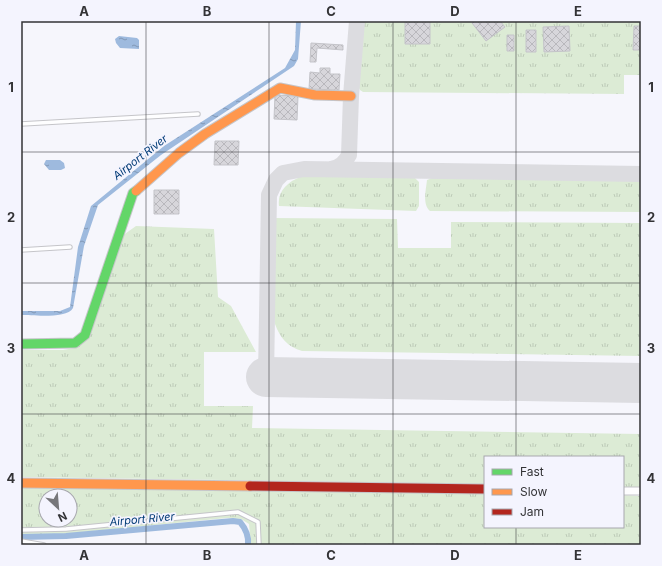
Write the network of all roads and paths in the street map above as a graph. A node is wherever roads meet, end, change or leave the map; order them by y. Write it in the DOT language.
graph roads {
  1 [pos="351,96"];
  2 [pos="198,114"];
  3 [pos="21,124"];
  4 [pos="70,248"];
  5 [pos="21,250"];
  6 [pos="21,344"];
  7 [pos="21,483"];
  8 [pos="484,489"];
  9 [pos="624,491"];
  10 [pos="641,491"];
  11 [pos="21,530"];
  12 [pos="21,541"];
  13 [pos="44,545"];
  14 [pos="259,545"];
  1 -- 6 [label="street"];
  2 -- 3 [label="lane"];
  4 -- 5 [label="lane"];
  7 -- 8 [label="street"];
  9 -- 10 [label="street"];
  11 -- 14 [label="lane"];
  12 -- 13 [label="lane"];
}
